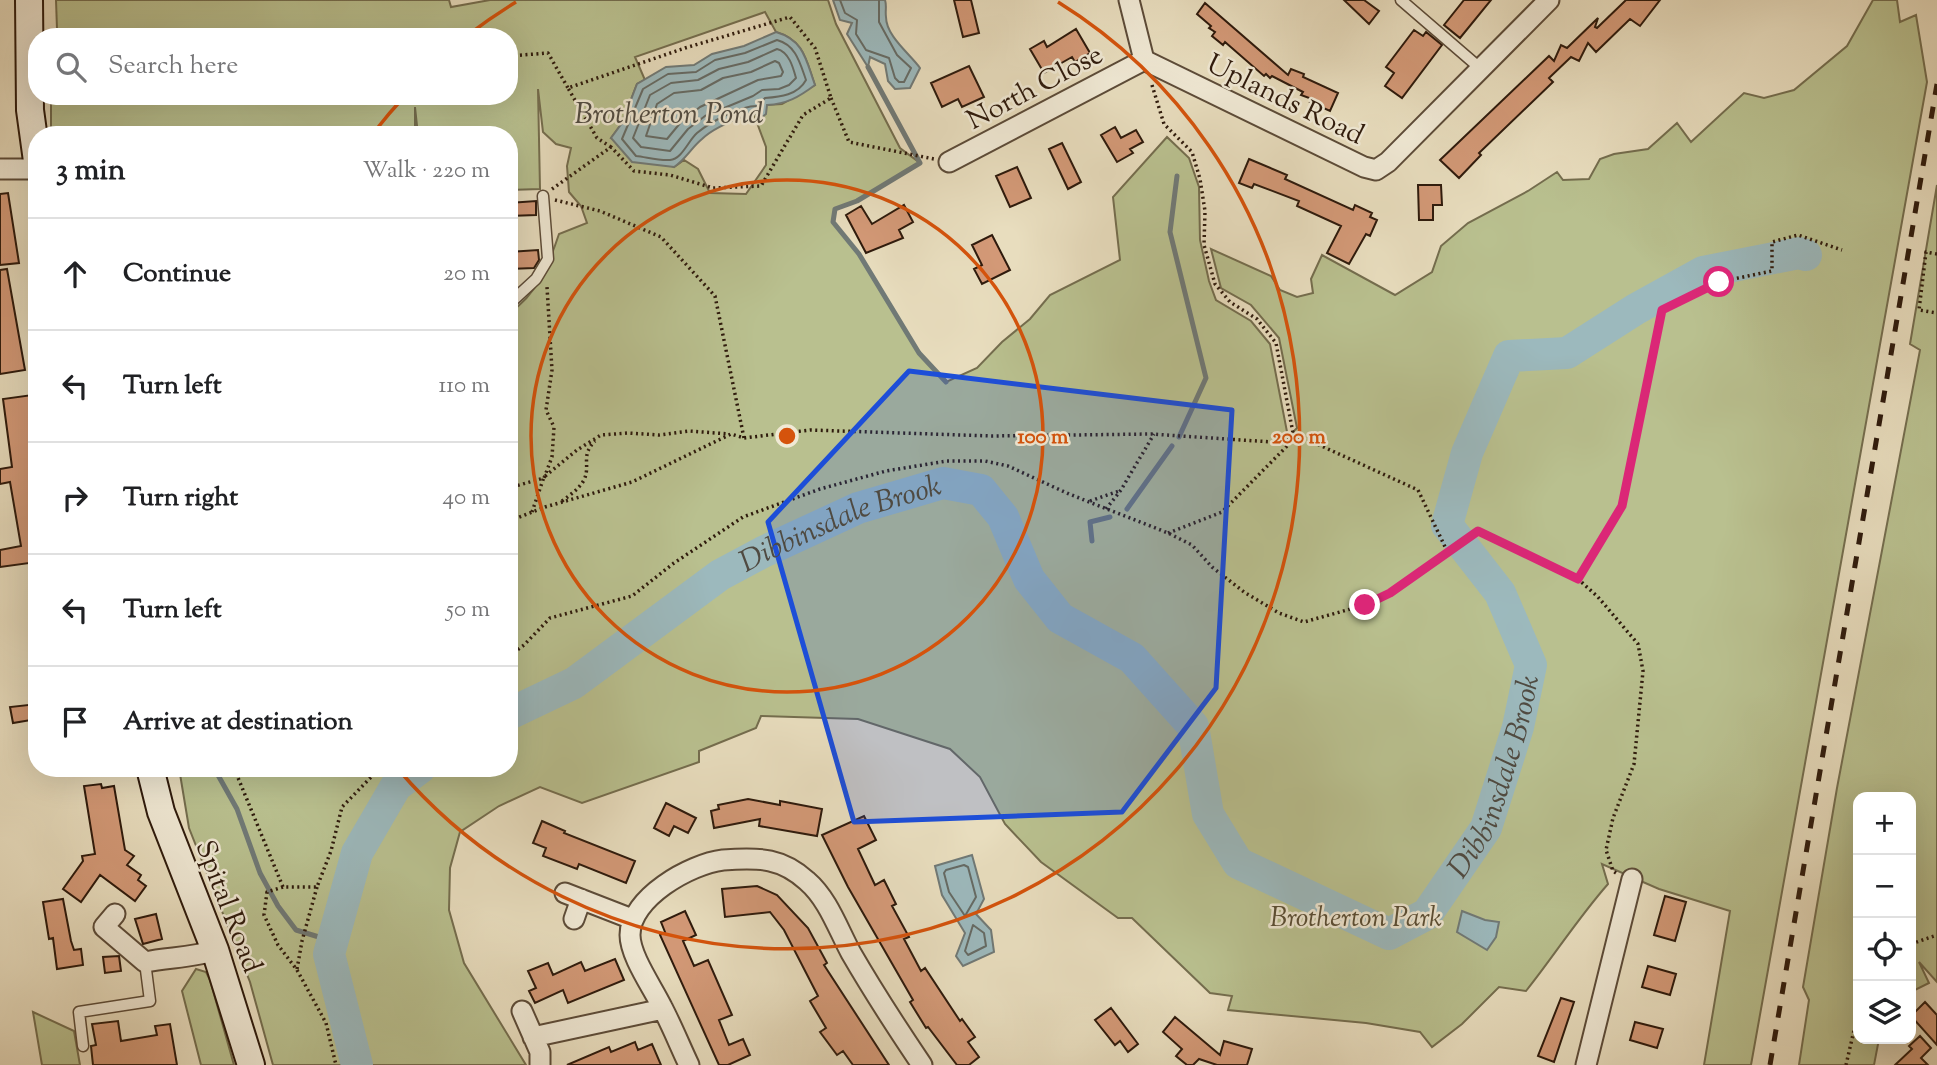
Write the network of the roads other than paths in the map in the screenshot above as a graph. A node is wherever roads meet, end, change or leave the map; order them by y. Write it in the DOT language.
graph roads {
  1 [pos="29,0"];
  2 [pos="1129,0"];
  3 [pos="1401,0"];
  4 [pos="1549,0"];
  5 [pos="29,28"];
  6 [pos="1144,60"];
  7 [pos="1480,69"];
  8 [pos="30,105"];
  9 [pos="32,126"];
  10 [pos="949,162"];
  11 [pos="0,169"];
  12 [pos="28,169"];
  13 [pos="543,196"];
  14 [pos="518,296"];
  15 [pos="152,777"];
  16 [pos="1632,879"];
  17 [pos="114,914"];
  18 [pos="574,919"];
  19 [pos="632,919"];
  20 [pos="215,950"];
  21 [pos="145,962"];
  22 [pos="663,1009"];
  23 [pos="522,1011"];
  24 [pos="533,1037"];
  25 [pos="83,1046"];
  26 [pos="251,1065"];
  27 [pos="540,1065"];
  28 [pos="689,1065"];
  29 [pos="922,1065"];
  30 [pos="1586,1065"];
  1 -- 5 [label="main road"];
  2 -- 6 [label="street"];
  3 -- 7 [label="lane"];
  4 -- 7 [label="street, Uplands Road"];
  6 -- 7 [label="street, Uplands Road"];
  6 -- 10 [label="street, North Close"];
  8 -- 9 [label="main road"];
  11 -- 12 [label="street"];
  13 -- 14 [label="lane"];
  15 -- 20 [label="main road, Spital Road"];
  16 -- 30 [label="street"];
  17 -- 21 [label="street"];
  18 -- 19 [label="street"];
  19 -- 22 [label="street"];
  19 -- 29 [label="street"];
  20 -- 21 [label="street"];
  20 -- 26 [label="main road, Spital Road"];
  21 -- 25 [label="lane"];
  22 -- 24 [label="street"];
  22 -- 28 [label="street"];
  23 -- 24 [label="street"];
  24 -- 27 [label="street"];
}
